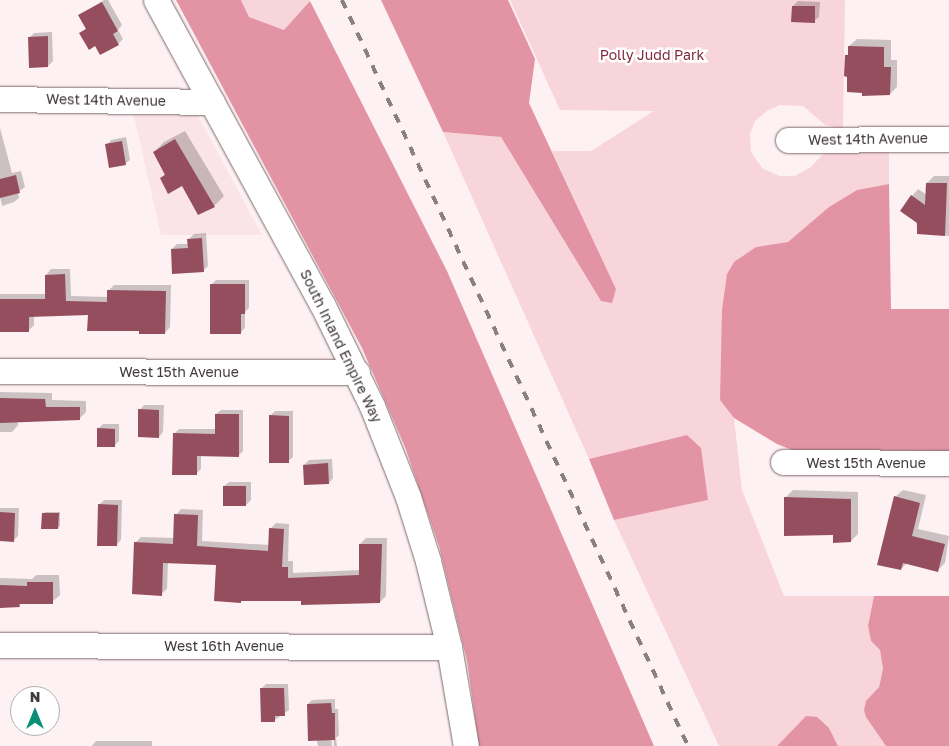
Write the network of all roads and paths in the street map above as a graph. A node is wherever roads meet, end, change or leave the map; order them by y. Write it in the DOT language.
graph roads {
  1 [pos="156,0"];
  2 [pos="0,98"];
  3 [pos="212,102"];
  4 [pos="949,139"];
  5 [pos="788,140"];
  6 [pos="0,372"];
  7 [pos="357,372"];
  8 [pos="783,462"];
  9 [pos="949,463"];
  10 [pos="0,645"];
  11 [pos="449,647"];
  12 [pos="466,746"];
  1 -- 3 [label="street, South Inland Empire Way"];
  2 -- 3 [label="street, West 14th Avenue"];
  3 -- 7 [label="street, South Inland Empire Way"];
  4 -- 5 [label="street, West 14th Avenue"];
  6 -- 7 [label="street, West 15th Avenue"];
  7 -- 11 [label="street, South Inland Empire Way"];
  8 -- 9 [label="street, West 15th Avenue"];
  10 -- 11 [label="street, West 16th Avenue"];
  11 -- 12 [label="street, South Inland Empire Way"];
}
